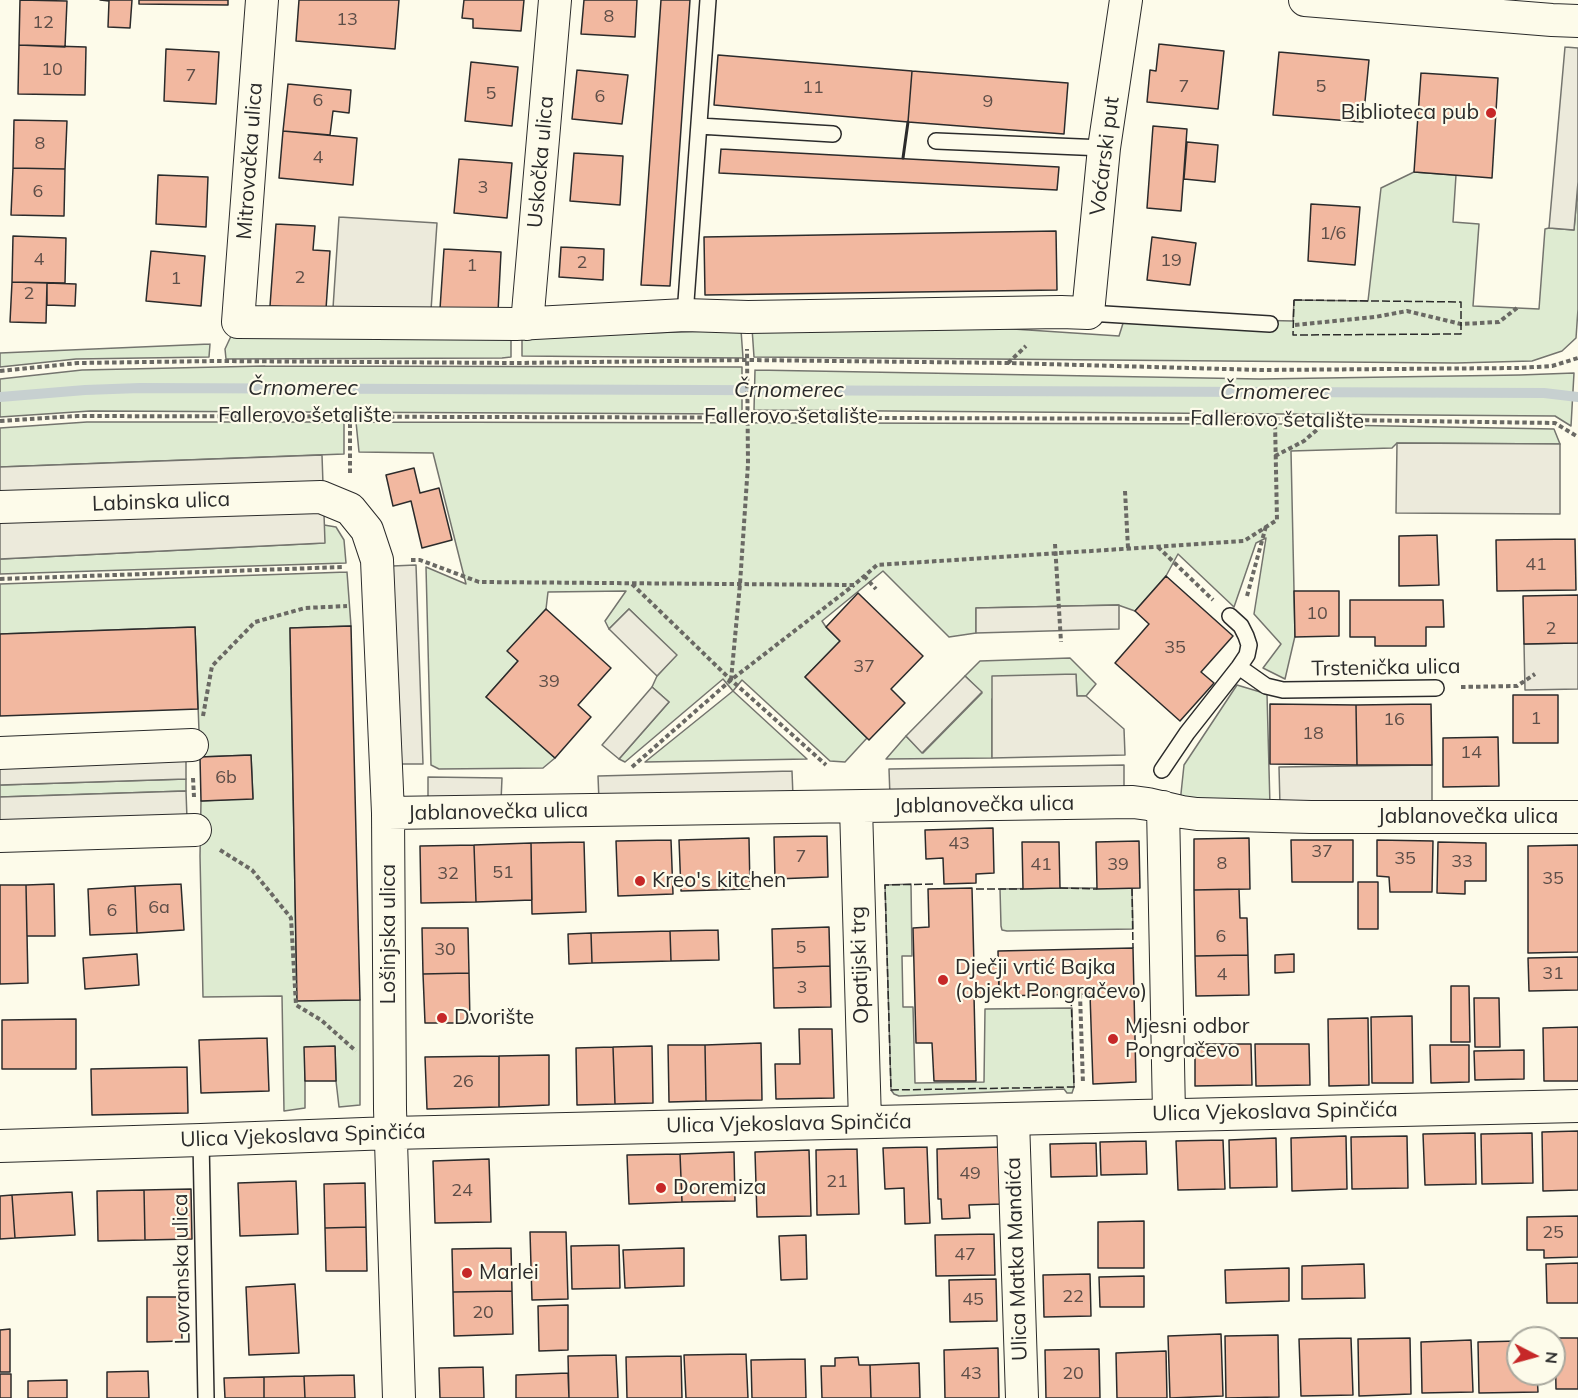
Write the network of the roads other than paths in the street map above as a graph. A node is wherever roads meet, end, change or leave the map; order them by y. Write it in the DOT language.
graph roads {
  1 [pos="262,0"];
  2 [pos="555,0"];
  3 [pos="708,0"];
  4 [pos="1126,0"];
  5 [pos="1305,0"];
  6 [pos="1571,17"];
  7 [pos="699,126"];
  8 [pos="833,134"];
  9 [pos="936,141"];
  10 [pos="1104,148"];
  11 [pos="1088,313"];
  12 [pos="685,315"];
  13 [pos="527,324"];
  14 [pos="1270,324"];
  15 [pos="321,496"];
  16 [pos="0,507"];
  17 [pos="1235,621"];
  18 [pos="1239,667"];
  19 [pos="1436,688"];
  20 [pos="192,745"];
  21 [pos="0,753"];
  22 [pos="1162,770"];
  23 [pos="856,807"];
  24 [pos="1163,807"];
  25 [pos="388,813"];
  26 [pos="1578,816"];
  27 [pos="195,830"];
  28 [pos="0,836"];
  29 [pos="1578,1106"];
  30 [pos="1169,1114"];
  31 [pos="1013,1119"];
  32 [pos="865,1122"];
  33 [pos="391,1132"];
  34 [pos="201,1140"];
  35 [pos="0,1146"];
  36 [pos="206,1398"];
  37 [pos="399,1398"];
  38 [pos="1022,1398"];
  1 -- 13 [label="street, Mitrovačka ulica"];
  2 -- 13 [label="street, Uskočka ulica"];
  3 -- 7 [label="lane"];
  4 -- 10 [label="street, Voćarski put"];
  5 -- 6 [label="street"];
  7 -- 8 [label="lane"];
  7 -- 12 [label="lane"];
  9 -- 10 [label="lane"];
  10 -- 11 [label="street, Voćarski put"];
  11 -- 12 [label="street"];
  11 -- 14 [label="lane"];
  12 -- 13 [label="street"];
  15 -- 16 [label="street, Labinska ulica"];
  15 -- 25 [label="street, Lošinjska ulica"];
  17 -- 18 [label="lane"];
  18 -- 19 [label="lane, Trstenička ulica"];
  18 -- 22 [label="lane"];
  20 -- 21 [label="street"];
  23 -- 24 [label="street, Jablanovečka ulica"];
  23 -- 25 [label="street, Jablanovečka ulica"];
  23 -- 32 [label="street, Opatijski trg"];
  24 -- 26 [label="street, Jablanovečka ulica"];
  24 -- 30 [label="street"];
  25 -- 33 [label="street, Lošinjska ulica"];
  27 -- 28 [label="street"];
  29 -- 30 [label="street, Ulica Vjekoslava Spinčića"];
  30 -- 31 [label="street, Ulica Vjekoslava Spinčića"];
  31 -- 32 [label="street, Ulica Vjekoslava Spinčića"];
  31 -- 38 [label="street, Ulica Matka Mandića"];
  32 -- 33 [label="street, Ulica Vjekoslava Spinčića"];
  33 -- 34 [label="street, Ulica Vjekoslava Spinčića"];
  33 -- 37 [label="street, Lošinjska ulica"];
  34 -- 35 [label="street, Ulica Vjekoslava Spinčića"];
  34 -- 36 [label="lane, Lovranska ulica"];
}
